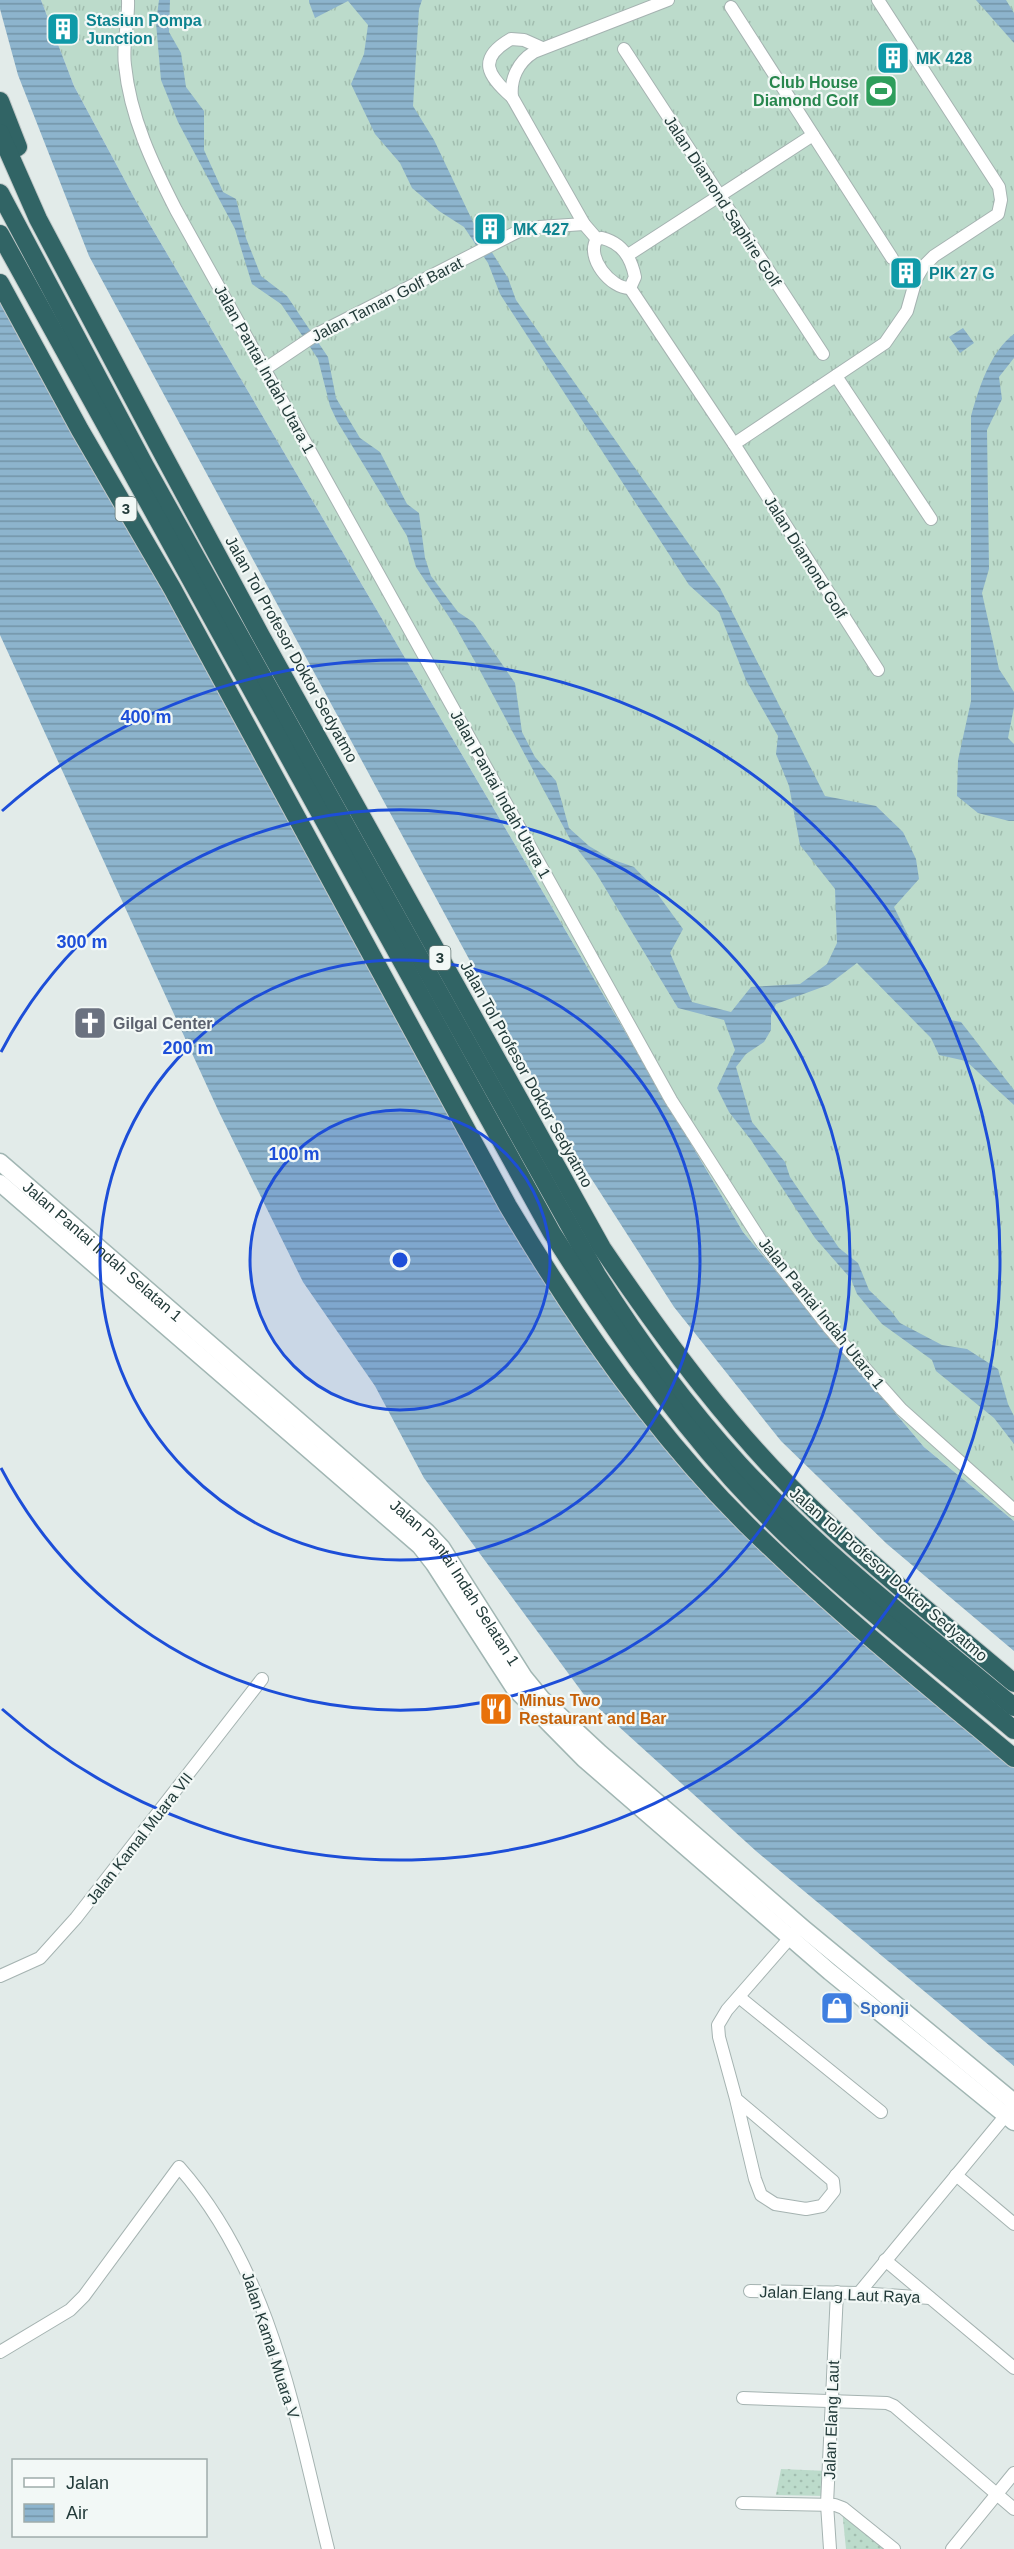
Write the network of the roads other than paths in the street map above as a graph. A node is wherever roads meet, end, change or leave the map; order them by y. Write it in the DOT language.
graph roads {
  1 [pos="128,0"];
  2 [pos="668,0"];
  3 [pos="878,0"];
  4 [pos="731,7"];
  5 [pos="543,48"];
  6 [pos="624,49"];
  7 [pos="512,97"];
  8 [pos="0,101"];
  9 [pos="0,133"];
  10 [pos="813,135"];
  11 [pos="0,193"];
  12 [pos="719,195"];
  13 [pos="584,224"];
  14 [pos="0,234"];
  15 [pos="597,239"];
  16 [pos="628,255"];
  17 [pos="892,258"];
  18 [pos="0,283"];
  19 [pos="630,288"];
  20 [pos="83,307"];
  21 [pos="823,354"];
  22 [pos="265,369"];
  23 [pos="836,376"];
  24 [pos="734,444"];
  25 [pos="931,519"];
  26 [pos="878,670"];
  27 [pos="0,1162"];
  28 [pos="0,1183"];
  29 [pos="1014,1510"];
  30 [pos="262,1679"];
  31 [pos="1014,1683"];
  32 [pos="1014,1707"];
  33 [pos="545,1712"];
  34 [pos="1014,1730"];
  35 [pos="1014,1758"];
  36 [pos="796,1932"];
  37 [pos="0,1976"];
  38 [pos="739,1997"];
  39 [pos="736,2100"];
  40 [pos="1012,2111"];
  41 [pos="881,2112"];
  42 [pos="956,2175"];
  43 [pos="1014,2224"];
  44 [pos="885,2260"];
  45 [pos="750,2291"];
  46 [pos="837,2292"];
  47 [pos="859,2293"];
  48 [pos="930,2298"];
  49 [pos="0,2352"];
  50 [pos="1014,2368"];
  51 [pos="743,2398"];
  52 [pos="831,2400"];
  53 [pos="1014,2473"];
  54 [pos="997,2494"];
  55 [pos="742,2503"];
  56 [pos="827,2504"];
  57 [pos="1014,2509"];
  58 [pos="328,2549"];
  59 [pos="830,2549"];
  60 [pos="894,2549"];
  61 [pos="952,2549"];
  1 -- 22 [label="street, Jalan Pantai Indah Utara 1"];
  2 -- 5 [label="street"];
  3 -- 23 [label="street"];
  4 -- 10 [label="street"];
  5 -- 7 [label="street"];
  5 -- 7 [label="street"];
  6 -- 12 [label="street, Jalan Diamond Saphire Golf"];
  7 -- 13 [label="street"];
  8 -- 20 [label="highway"];
  9 -- 20 [label="highway, Jalan Tol Profesor Doktor Sedyatmo / 3"];
  10 -- 12 [label="street"];
  10 -- 17 [label="street"];
  11 -- 32 [label="highway, Jalan Tol Profesor Doktor Sedyatmo / 3"];
  12 -- 16 [label="street"];
  12 -- 21 [label="street, Jalan Diamond Saphire Golf"];
  13 -- 15 [label="street"];
  13 -- 22 [label="street, Jalan Taman Golf Barat"];
  14 -- 34 [label="highway, 3"];
  15 -- 16 [label="street"];
  15 -- 19 [label="street"];
  16 -- 19 [label="street"];
  18 -- 35 [label="highway, 3"];
  19 -- 24 [label="street, Jalan Diamond Golf"];
  20 -- 31 [label="highway, Jalan Tol Profesor Doktor Sedyatmo / 3"];
  22 -- 29 [label="street, Jalan Pantai Indah Utara 1"];
  23 -- 24 [label="street"];
  23 -- 25 [label="street"];
  24 -- 26 [label="street, Jalan Diamond Golf"];
  27 -- 33 [label="street, Jalan Pantai Indah Selatan 1"];
  28 -- 33 [label="street, Jalan Pantai Indah Selatan 1"];
  30 -- 37 [label="street, Jalan Kamal Muara VII"];
  33 -- 36 [label="street, Jalan Pantai Indah Selatan 1"];
  36 -- 38 [label="street"];
  36 -- 40 [label="street, Jalan Pantai Indah Selatan 1"];
  38 -- 39 [label="street"];
  38 -- 41 [label="street"];
  39 -- 39 [label="street"];
  40 -- 42 [label="street"];
  42 -- 43 [label="street"];
  42 -- 44 [label="street"];
  44 -- 47 [label="street"];
  44 -- 48 [label="street"];
  45 -- 46 [label="street, Jalan Elang Laut Raya"];
  46 -- 47 [label="street, Jalan Elang Laut Raya"];
  46 -- 52 [label="street, Jalan Elang Laut"];
  47 -- 48 [label="street, Jalan Elang Laut Raya"];
  48 -- 50 [label="street"];
  49 -- 58 [label="street, Jalan Kamal Muara V"];
  51 -- 52 [label="street"];
  52 -- 54 [label="street"];
  52 -- 56 [label="street, Jalan Elang Laut"];
  53 -- 54 [label="street"];
  54 -- 57 [label="street"];
  54 -- 61 [label="street"];
  55 -- 56 [label="street"];
  56 -- 59 [label="street, Jalan Elang Laut"];
  56 -- 60 [label="street"];
}
